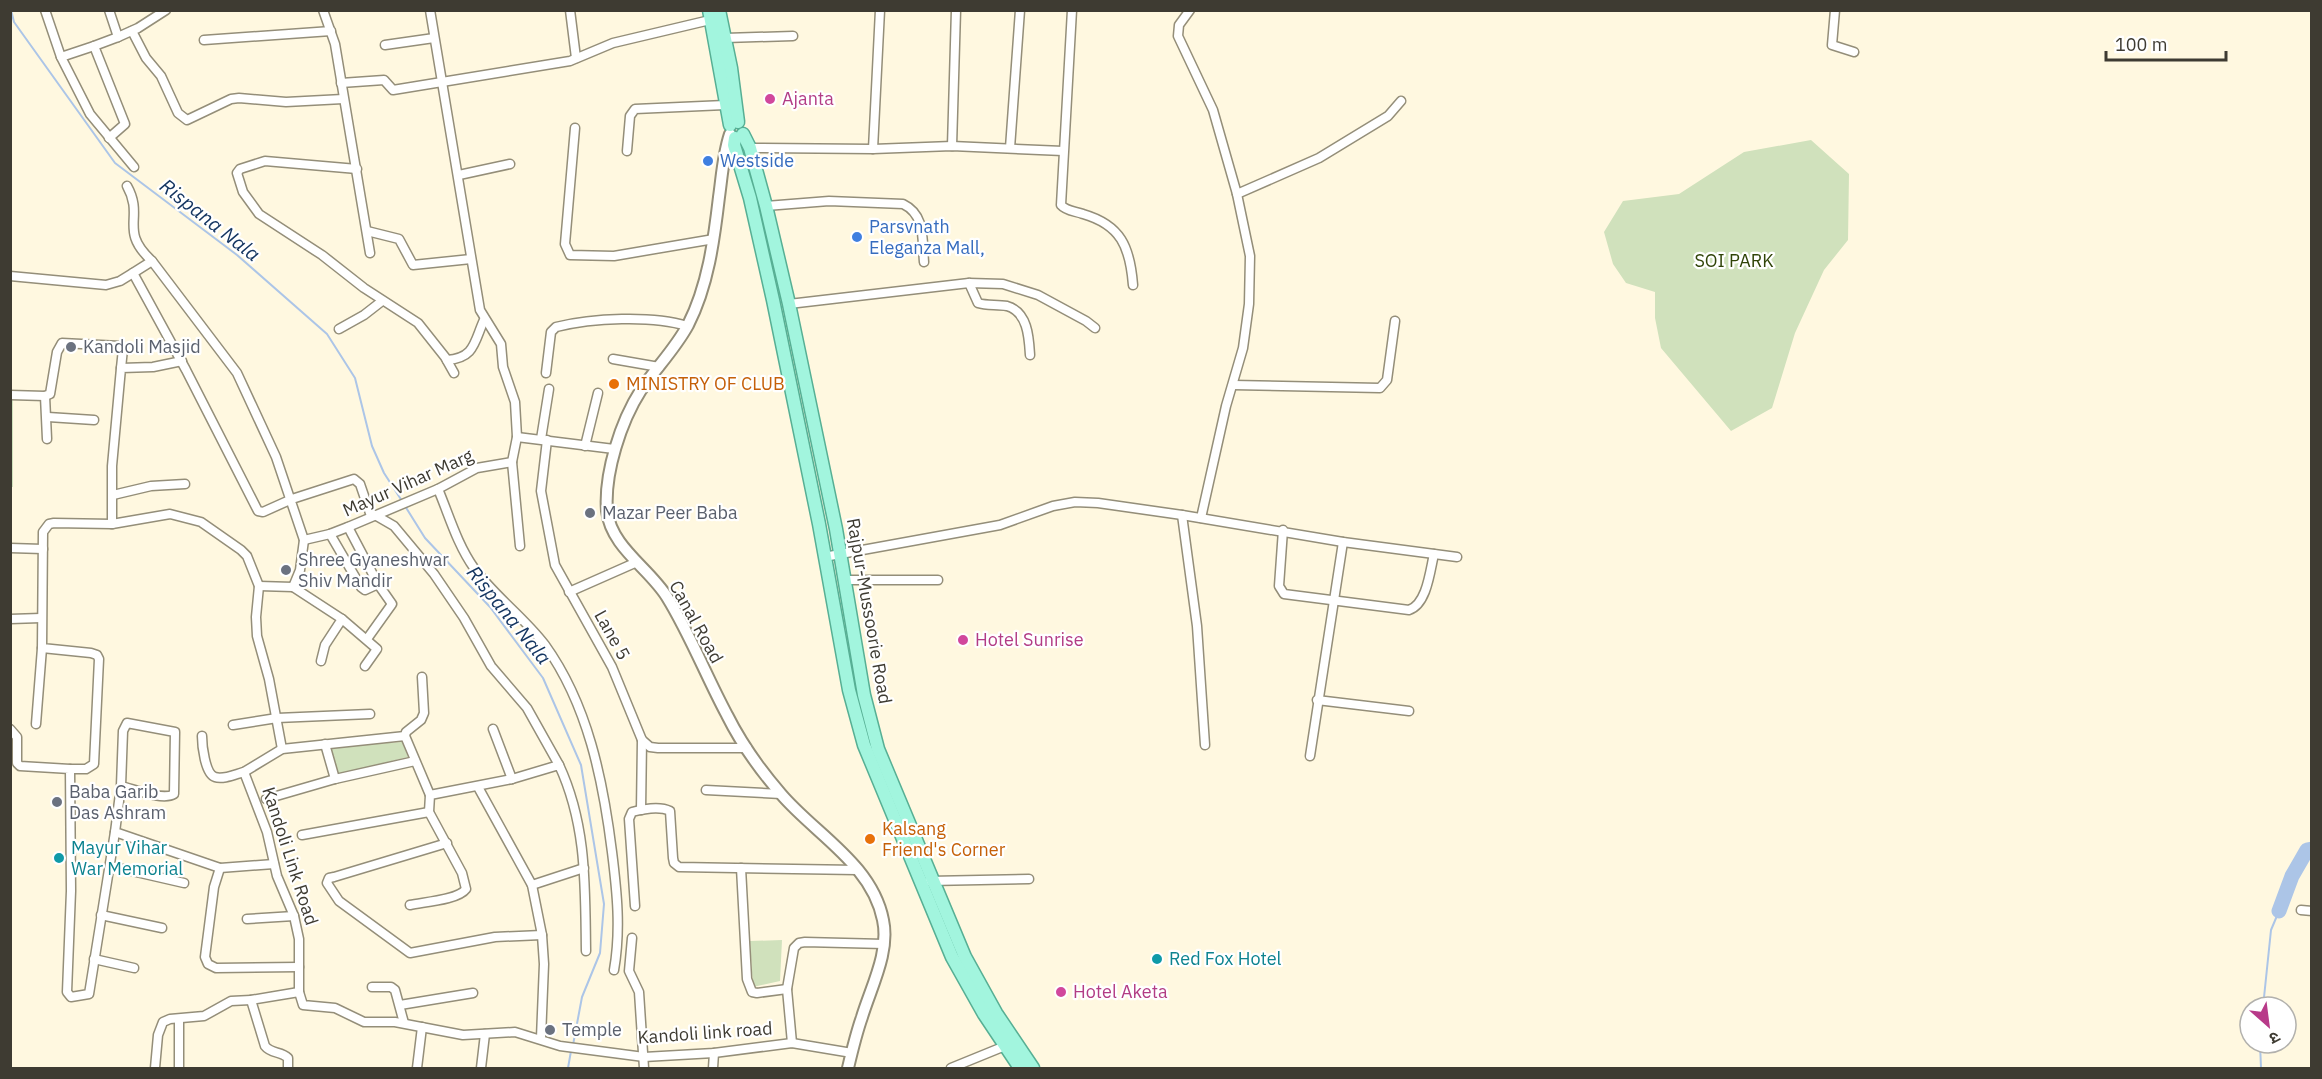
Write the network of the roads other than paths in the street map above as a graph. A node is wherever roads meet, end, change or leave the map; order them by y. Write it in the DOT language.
graph roads {
  1 [pos="45,10"];
  2 [pos="109,10"];
  3 [pos="166,10"];
  4 [pos="323,10"];
  5 [pos="430,10"];
  6 [pos="570,10"];
  7 [pos="880,10"];
  8 [pos="956,10"];
  9 [pos="1020,10"];
  10 [pos="1072,10"];
  11 [pos="1190,10"];
  12 [pos="1835,10"];
  13 [pos="713,14"];
  14 [pos="132,31"];
  15 [pos="331,31"];
  16 [pos="793,36"];
  17 [pos="118,37"];
  18 [pos="434,38"];
  19 [pos="725,38"];
  20 [pos="204,40"];
  21 [pos="385,45"];
  22 [pos="94,46"];
  23 [pos="1854,52"];
  24 [pos="61,57"];
  25 [pos="576,58"];
  26 [pos="441,82"];
  27 [pos="341,84"];
  28 [pos="343,99"];
  29 [pos="1401,102"];
  30 [pos="725,105"];
  31 [pos="575,129"];
  32 [pos="735,131"];
  33 [pos="109,138"];
  34 [pos="952,146"];
  35 [pos="750,148"];
  36 [pos="1010,148"];
  37 [pos="873,149"];
  38 [pos="627,151"];
  39 [pos="1063,151"];
  40 [pos="510,164"];
  41 [pos="134,167"];
  42 [pos="357,169"];
  43 [pos="459,175"];
  44 [pos="127,186"];
  45 [pos="1237,194"];
  46 [pos="766,206"];
  47 [pos="367,231"];
  48 [pos="714,240"];
  49 [pos="370,253"];
  50 [pos="471,259"];
  51 [pos="152,261"];
  52 [pos="924,262"];
  53 [pos="133,273"];
  54 [pos="10,276"];
  55 [pos="969,283"];
  56 [pos="1133,285"];
  57 [pos="382,301"];
  58 [pos="789,304"];
  59 [pos="484,320"];
  60 [pos="1395,321"];
  61 [pos="687,326"];
  62 [pos="1095,328"];
  63 [pos="339,329"];
  64 [pos="1030,355"];
  65 [pos="613,359"];
  66 [pos="447,360"];
  67 [pos="182,361"];
  68 [pos="659,367"];
  69 [pos="121,368"];
  70 [pos="454,373"];
  71 [pos="546,373"];
  72 [pos="1233,384"];
  73 [pos="549,389"];
  74 [pos="598,393"];
  75 [pos="10,396"];
  76 [pos="45,396"];
  77 [pos="48,417"];
  78 [pos="94,420"];
  79 [pos="517,437"];
  80 [pos="48,439"];
  81 [pos="544,440"];
  82 [pos="585,446"];
  83 [pos="614,449"];
  84 [pos="512,462"];
  85 [pos="185,484"];
  86 [pos="438,489"];
  87 [pos="113,495"];
  88 [pos="292,499"];
  89 [pos="1182,514"];
  90 [pos="375,515"];
  91 [pos="1201,518"];
  92 [pos="112,524"];
  93 [pos="348,527"];
  94 [pos="1283,530"];
  95 [pos="330,534"];
  96 [pos="304,540"];
  97 [pos="1343,542"];
  98 [pos="520,546"];
  99 [pos="10,548"];
  100 [pos="43,549"];
  101 [pos="840,554"];
  102 [pos="1434,554"];
  103 [pos="824,557"];
  104 [pos="1457,557"];
  105 [pos="637,562"];
  106 [pos="938,580"];
  107 [pos="845,582"];
  108 [pos="378,584"];
  109 [pos="259,586"];
  110 [pos="293,587"];
  111 [pos="569,592"];
  112 [pos="1334,600"];
  113 [pos="41,618"];
  114 [pos="342,619"];
  115 [pos="10,620"];
  116 [pos="367,639"];
  117 [pos="42,648"];
  118 [pos="321,661"];
  119 [pos="365,666"];
  120 [pos="422,677"];
  121 [pos="1317,700"];
  122 [pos="1408,711"];
  123 [pos="370,714"];
  124 [pos="277,718"];
  125 [pos="36,724"];
  126 [pos="233,725"];
  127 [pos="10,729"];
  128 [pos="493,729"];
  129 [pos="202,736"];
  130 [pos="405,736"];
  131 [pos="642,740"];
  132 [pos="325,744"];
  133 [pos="1205,745"];
  134 [pos="747,748"];
  135 [pos="282,749"];
  136 [pos="1310,756"];
  137 [pos="415,761"];
  138 [pos="559,765"];
  139 [pos="70,770"];
  140 [pos="244,772"];
  141 [pos="335,779"];
  142 [pos="512,779"];
  143 [pos="121,786"];
  144 [pos="477,787"];
  145 [pos="706,790"];
  146 [pos="781,794"];
  147 [pos="430,795"];
  148 [pos="266,799"];
  149 [pos="641,810"];
  150 [pos="429,812"];
  151 [pos="116,832"];
  152 [pos="302,835"];
  153 [pos="447,843"];
  154 [pos="274,864"];
  155 [pos="110,866"];
  156 [pos="220,868"];
  157 [pos="584,868"];
  158 [pos="741,868"];
  159 [pos="857,870"];
  160 [pos="1029,879"];
  161 [pos="926,881"];
  162 [pos="184,883"];
  163 [pos="532,885"];
  164 [pos="410,905"];
  165 [pos="635,906"];
  166 [pos="2301,910"];
  167 [pos="2312,911"];
  168 [pos="101,915"];
  169 [pos="294,916"];
  170 [pos="247,919"];
  171 [pos="162,928"];
  172 [pos="542,935"];
  173 [pos="633,938"];
  174 [pos="884,944"];
  175 [pos="586,951"];
  176 [pos="94,959"];
  177 [pos="299,967"];
  178 [pos="134,968"];
  179 [pos="614,970"];
  180 [pos="372,987"];
  181 [pos="787,989"];
  182 [pos="299,992"];
  183 [pos="473,993"];
  184 [pos="251,1000"];
  185 [pos="400,1005"];
  186 [pos="179,1018"];
  187 [pos="405,1023"];
  188 [pos="422,1027"];
  189 [pos="485,1034"];
  190 [pos="541,1038"];
  191 [pos="792,1043"];
  192 [pos="1005,1046"];
  193 [pos="714,1053"];
  194 [pos="852,1053"];
  195 [pos="644,1057"];
  196 [pos="155,1068"];
  197 [pos="179,1068"];
  198 [pos="288,1068"];
  199 [pos="417,1068"];
  200 [pos="482,1068"];
  201 [pos="644,1068"];
  202 [pos="713,1068"];
  203 [pos="848,1068"];
  204 [pos="951,1068"];
  205 [pos="1020,1068"];
  206 [pos="1033,1068"];
  1 -- 24 [label="street"];
  2 -- 17 [label="street"];
  3 -- 14 [label="street"];
  4 -- 15 [label="street"];
  5 -- 18 [label="street"];
  6 -- 25 [label="street"];
  7 -- 37 [label="street"];
  8 -- 34 [label="street"];
  9 -- 36 [label="street"];
  10 -- 39 [label="street"];
  11 -- 45 [label="street"];
  12 -- 23 [label="street"];
  13 -- 19 [label="main road, Rajpur-Mussoorie Road"];
  13 -- 25 [label="street"];
  13 -- 30 [label="main road, Rajpur-Mussoorie Road"];
  14 -- 17 [label="street"];
  14 -- 28 [label="street"];
  15 -- 20 [label="street"];
  15 -- 27 [label="street"];
  16 -- 19 [label="street"];
  17 -- 22 [label="street"];
  18 -- 21 [label="street"];
  18 -- 26 [label="street"];
  19 -- 32 [label="main road, Rajpur-Mussoorie Road"];
  22 -- 24 [label="street"];
  22 -- 33 [label="street"];
  24 -- 33 [label="street"];
  25 -- 26 [label="street"];
  26 -- 27 [label="street"];
  26 -- 43 [label="street"];
  27 -- 28 [label="street"];
  28 -- 42 [label="street"];
  29 -- 45 [label="street"];
  30 -- 32 [label="main road, Rajpur-Mussoorie Road"];
  30 -- 38 [label="street"];
  31 -- 48 [label="street"];
  32 -- 35 [label="main road, Rajpur-Mussoorie Road"];
  32 -- 48 [label="street, Canal Road"];
  32 -- 103 [label="main road, Rajpur-Mussoorie Road"];
  33 -- 41 [label="street"];
  34 -- 36 [label="street"];
  34 -- 37 [label="street"];
  35 -- 37 [label="street"];
  35 -- 46 [label="main road, Rajpur-Mussoorie Road"];
  36 -- 39 [label="street"];
  39 -- 56 [label="street"];
  40 -- 43 [label="street"];
  42 -- 47 [label="street"];
  42 -- 57 [label="street"];
  43 -- 50 [label="street"];
  44 -- 51 [label="street"];
  45 -- 72 [label="street"];
  46 -- 52 [label="street"];
  46 -- 58 [label="main road, Rajpur-Mussoorie Road"];
  47 -- 49 [label="street"];
  47 -- 50 [label="street"];
  48 -- 61 [label="street, Canal Road"];
  50 -- 59 [label="street"];
  51 -- 53 [label="street"];
  51 -- 88 [label="street"];
  53 -- 54 [label="street"];
  53 -- 67 [label="street"];
  55 -- 58 [label="street"];
  55 -- 62 [label="street"];
  55 -- 64 [label="street"];
  57 -- 63 [label="street"];
  57 -- 66 [label="street"];
  58 -- 101 [label="main road, Rajpur-Mussoorie Road"];
  59 -- 66 [label="street"];
  59 -- 79 [label="street"];
  60 -- 72 [label="street"];
  61 -- 68 [label="street, Canal Road"];
  61 -- 71 [label="street"];
  65 -- 68 [label="street"];
  66 -- 70 [label="street"];
  67 -- 69 [label="street"];
  67 -- 88 [label="street"];
  68 -- 83 [label="street, Canal Road"];
  69 -- 76 [label="street"];
  69 -- 87 [label="street"];
  72 -- 91 [label="street"];
  73 -- 81 [label="street, Lane 5"];
  74 -- 82 [label="street"];
  75 -- 76 [label="street"];
  76 -- 77 [label="street"];
  77 -- 78 [label="street"];
  77 -- 80 [label="street"];
  79 -- 81 [label="street"];
  79 -- 84 [label="street"];
  81 -- 82 [label="street"];
  81 -- 111 [label="street, Lane 5"];
  82 -- 83 [label="street"];
  83 -- 105 [label="street, Canal Road"];
  84 -- 86 [label="street, Mayur Vihar Marg"];
  84 -- 98 [label="street"];
  85 -- 87 [label="street"];
  86 -- 90 [label="street, Mayur Vihar Marg"];
  86 -- 179 [label="street"];
  87 -- 92 [label="street"];
  88 -- 90 [label="street"];
  88 -- 96 [label="street"];
  89 -- 91 [label="street"];
  89 -- 101 [label="street"];
  89 -- 133 [label="street"];
  90 -- 93 [label="street, Mayur Vihar Marg"];
  90 -- 138 [label="street"];
  91 -- 94 [label="street"];
  92 -- 100 [label="street"];
  92 -- 109 [label="street"];
  93 -- 95 [label="street, Mayur Vihar Marg"];
  93 -- 108 [label="street"];
  94 -- 97 [label="street"];
  94 -- 112 [label="street"];
  95 -- 96 [label="street, Mayur Vihar Marg"];
  95 -- 108 [label="street"];
  96 -- 110 [label="street"];
  97 -- 102 [label="street"];
  97 -- 112 [label="street"];
  99 -- 100 [label="street"];
  100 -- 113 [label="street"];
  101 -- 103 [label="street"];
  101 -- 107 [label="main road, Rajpur-Mussoorie Road"];
  102 -- 104 [label="street"];
  102 -- 112 [label="street"];
  103 -- 161 [label="main road, Rajpur-Mussoorie Road"];
  105 -- 111 [label="street"];
  105 -- 134 [label="street, Canal Road"];
  106 -- 107 [label="street"];
  107 -- 161 [label="main road, Rajpur-Mussoorie Road"];
  108 -- 116 [label="street"];
  109 -- 110 [label="street"];
  109 -- 124 [label="street"];
  110 -- 114 [label="street"];
  111 -- 131 [label="street, Lane 5"];
  112 -- 121 [label="street"];
  113 -- 115 [label="street"];
  113 -- 117 [label="street"];
  114 -- 116 [label="street"];
  114 -- 118 [label="street"];
  116 -- 119 [label="street"];
  117 -- 125 [label="street"];
  117 -- 139 [label="street"];
  120 -- 130 [label="street"];
  121 -- 122 [label="street"];
  121 -- 136 [label="street"];
  123 -- 124 [label="street"];
  124 -- 126 [label="street"];
  124 -- 135 [label="street"];
  127 -- 139 [label="street"];
  128 -- 142 [label="street"];
  129 -- 140 [label="street"];
  130 -- 132 [label="street, Kandoli Link Road"];
  130 -- 137 [label="street"];
  131 -- 134 [label="street"];
  131 -- 149 [label="street"];
  132 -- 135 [label="street, Kandoli Link Road"];
  132 -- 141 [label="street"];
  134 -- 146 [label="street, Canal Road"];
  135 -- 140 [label="street, Kandoli Link Road"];
  137 -- 141 [label="street"];
  137 -- 147 [label="street"];
  138 -- 142 [label="street"];
  138 -- 157 [label="street"];
  139 -- 176 [label="street"];
  140 -- 154 [label="street, Kandoli Link Road"];
  141 -- 148 [label="street"];
  142 -- 144 [label="street"];
  143 -- 143 [label="street"];
  143 -- 151 [label="street"];
  144 -- 147 [label="street"];
  144 -- 163 [label="street"];
  145 -- 146 [label="street"];
  146 -- 159 [label="street, Canal Road"];
  147 -- 150 [label="street"];
  149 -- 158 [label="street"];
  149 -- 165 [label="street"];
  150 -- 152 [label="street"];
  150 -- 153 [label="street"];
  151 -- 155 [label="street"];
  151 -- 156 [label="street"];
  153 -- 164 [label="street"];
  153 -- 172 [label="street"];
  154 -- 156 [label="street"];
  154 -- 169 [label="street, Kandoli Link Road"];
  155 -- 162 [label="street"];
  155 -- 168 [label="street"];
  156 -- 177 [label="street"];
  157 -- 163 [label="street"];
  157 -- 175 [label="street"];
  158 -- 159 [label="street"];
  158 -- 181 [label="street"];
  159 -- 174 [label="street, Canal Road"];
  160 -- 161 [label="street"];
  161 -- 192 [label="main road, Rajpur-Mussoorie Road"];
  161 -- 206 [label="main road, Rajpur-Mussoorie Road"];
  163 -- 172 [label="street"];
  166 -- 167 [label="street"];
  168 -- 171 [label="street"];
  168 -- 176 [label="street"];
  169 -- 170 [label="street"];
  169 -- 177 [label="street, Kandoli Link Road"];
  172 -- 190 [label="street"];
  173 -- 195 [label="street"];
  174 -- 181 [label="street"];
  174 -- 194 [label="street, Canal Road"];
  176 -- 178 [label="street"];
  177 -- 182 [label="street, Kandoli Link Road"];
  180 -- 185 [label="street"];
  181 -- 191 [label="street"];
  182 -- 184 [label="street"];
  182 -- 187 [label="street"];
  183 -- 185 [label="street"];
  184 -- 186 [label="street"];
  184 -- 198 [label="street"];
  185 -- 187 [label="street"];
  186 -- 196 [label="street"];
  186 -- 197 [label="street"];
  187 -- 188 [label="street"];
  188 -- 189 [label="street"];
  188 -- 199 [label="street"];
  189 -- 190 [label="street"];
  189 -- 200 [label="street"];
  190 -- 195 [label="street, Kandoli link road"];
  191 -- 193 [label="street, Kandoli link road"];
  191 -- 194 [label="street, Kandoli link road"];
  192 -- 204 [label="street"];
  192 -- 205 [label="main road, Rajpur-Mussoorie Road"];
  193 -- 195 [label="street, Kandoli link road"];
  193 -- 202 [label="street"];
  194 -- 203 [label="street, Canal Road"];
  195 -- 201 [label="street"];
}
